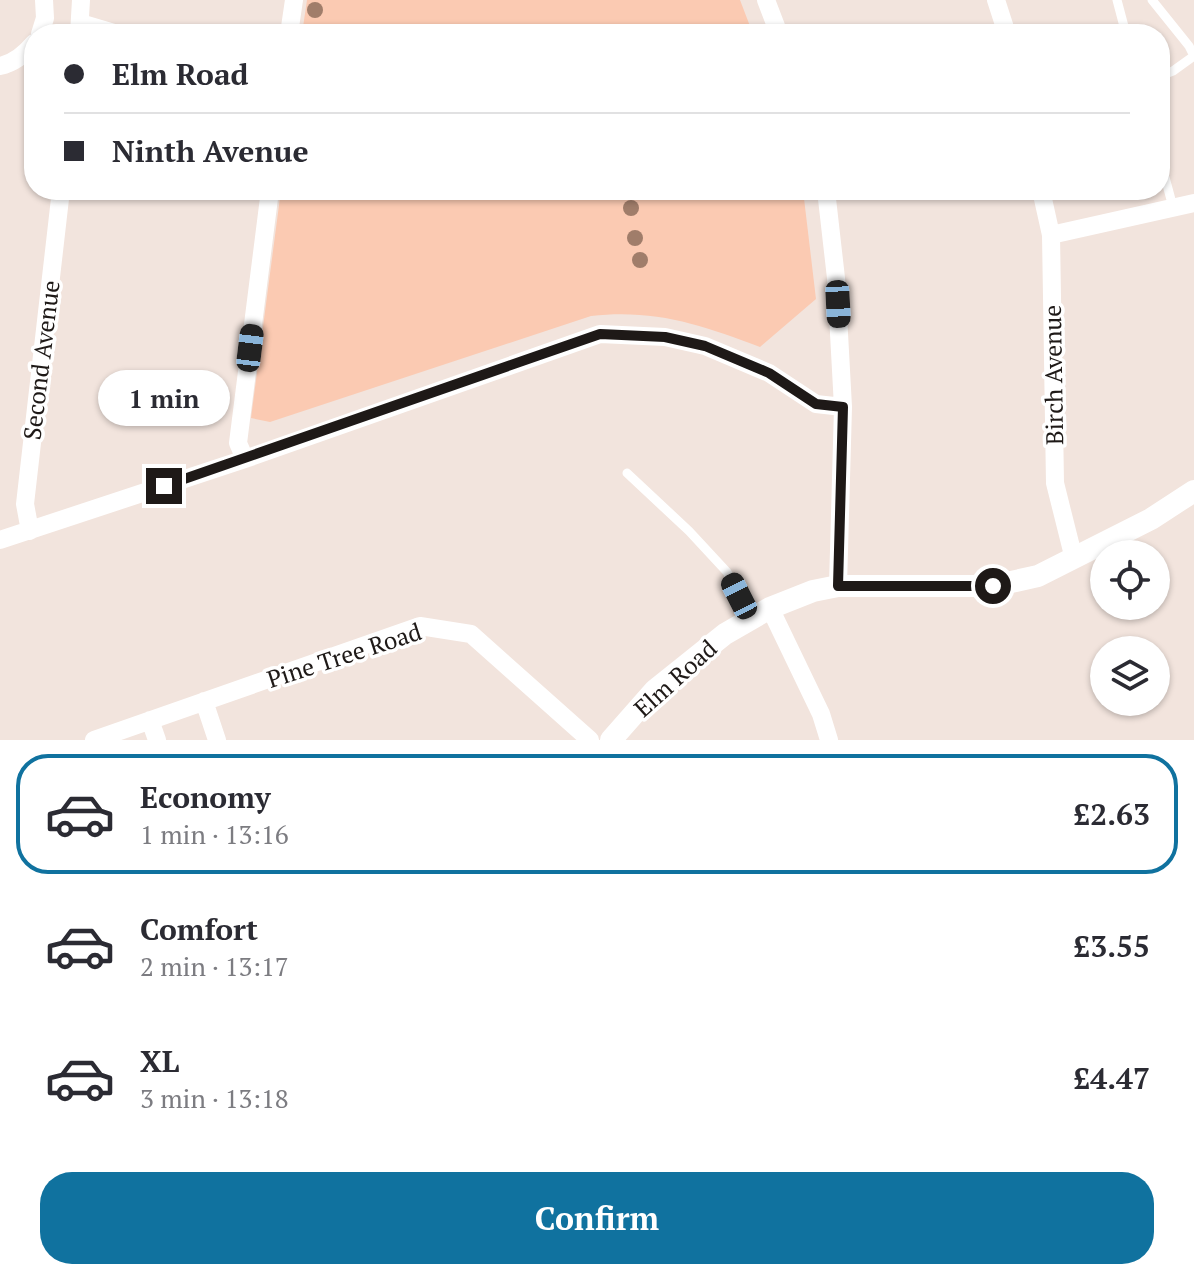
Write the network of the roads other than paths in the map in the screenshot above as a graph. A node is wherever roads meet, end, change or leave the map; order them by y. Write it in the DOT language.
graph roads {
  1 [pos="44,0"];
  2 [pos="81,0"];
  3 [pos="294,0"];
  4 [pos="766,0"];
  5 [pos="996,0"];
  6 [pos="1117,0"];
  7 [pos="1152,0"];
  8 [pos="43,24"];
  9 [pos="80,24"];
  10 [pos="290,24"];
  11 [pos="775,24"];
  12 [pos="1004,24"];
  13 [pos="1123,24"];
  14 [pos="24,54"];
  15 [pos="1194,56"];
  16 [pos="0,66"];
  17 [pos="1170,72"];
  18 [pos="1170,196"];
  19 [pos="60,200"];
  20 [pos="269,200"];
  21 [pos="827,200"];
  22 [pos="1043,200"];
  23 [pos="1194,203"];
  24 [pos="1173,207"];
  25 [pos="1051,235"];
  26 [pos="843,407"];
  27 [pos="245,459"];
  28 [pos="627,473"];
  29 [pos="1194,491"];
  30 [pos="30,531"];
  31 [pos="0,540"];
  32 [pos="1074,559"];
  33 [pos="838,586"];
  34 [pos="760,613"];
  35 [pos="204,701"];
  36 [pos="150,720"];
  37 [pos="94,740"];
  38 [pos="157,740"];
  39 [pos="217,740"];
  40 [pos="590,740"];
  41 [pos="611,740"];
  42 [pos="829,740"];
  1 -- 8 [label="street"];
  2 -- 9 [label="street"];
  3 -- 10 [label="street"];
  4 -- 11 [label="street"];
  5 -- 12 [label="street"];
  6 -- 13 [label="lane"];
  7 -- 15 [label="lane"];
  14 -- 16 [label="street"];
  15 -- 17 [label="lane"];
  18 -- 24 [label="lane"];
  19 -- 30 [label="street, Second Avenue"];
  20 -- 27 [label="street"];
  21 -- 26 [label="street"];
  22 -- 25 [label="street, Birch Avenue"];
  23 -- 24 [label="street"];
  24 -- 25 [label="street"];
  25 -- 32 [label="street, Birch Avenue"];
  26 -- 27 [label="street"];
  26 -- 33 [label="street"];
  27 -- 30 [label="street"];
  28 -- 34 [label="lane"];
  29 -- 32 [label="street, Elm Road"];
  30 -- 31 [label="street"];
  32 -- 33 [label="street, Elm Road"];
  33 -- 34 [label="street, Elm Road"];
  34 -- 41 [label="street, Elm Road"];
  34 -- 42 [label="street"];
  35 -- 36 [label="street, Pine Tree Road"];
  35 -- 39 [label="street"];
  35 -- 40 [label="street, Pine Tree Road"];
  36 -- 37 [label="street, Pine Tree Road"];
  36 -- 38 [label="street"];
}
